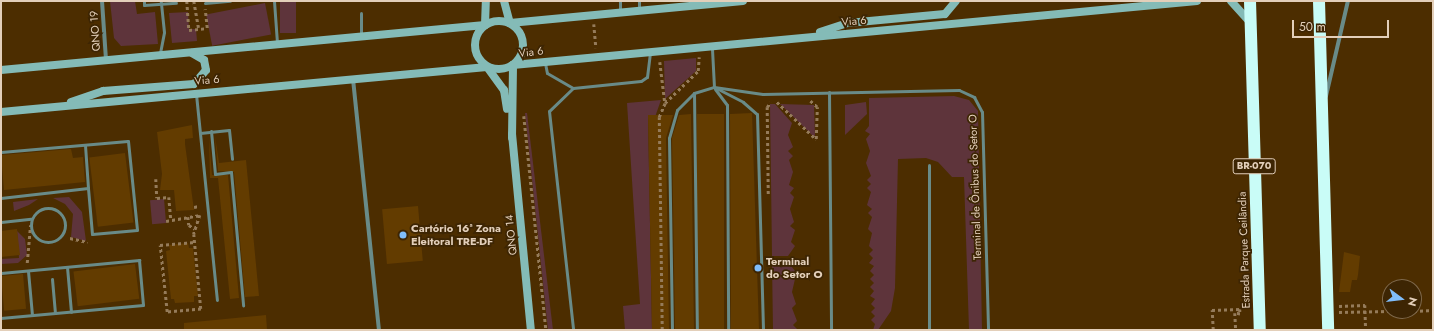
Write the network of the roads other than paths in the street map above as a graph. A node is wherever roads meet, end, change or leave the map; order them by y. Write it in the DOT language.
graph roads {
  1 [pos="102,1"];
  2 [pos="144,1"];
  3 [pos="230,1"];
  4 [pos="274,1"];
  5 [pos="486,1"];
  6 [pos="504,1"];
  7 [pos="620,1"];
  8 [pos="639,1"];
  9 [pos="742,1"];
  10 [pos="956,1"];
  11 [pos="1197,1"];
  12 [pos="1231,1"];
  13 [pos="1250,1"];
  14 [pos="1319,1"];
  15 [pos="1348,1"];
  16 [pos="161,2"];
  17 [pos="176,2"];
  18 [pos="205,3"];
  19 [pos="639,11"];
  20 [pos="361,13"];
  21 [pos="620,13"];
  22 [pos="1250,22"];
  23 [pos="510,23"];
  24 [pos="485,25"];
  25 [pos="360,37"];
  26 [pos="806,37"];
  27 [pos="278,44"];
  28 [pos="712,46"];
  29 [pos="650,52"];
  30 [pos="160,53"];
  31 [pos="192,53"];
  32 [pos="106,59"];
  33 [pos="545,61"];
  34 [pos="513,65"];
  35 [pos="487,67"];
  36 [pos="1,70"];
  37 [pos="353,79"];
  38 [pos="714,87"];
  39 [pos="573,88"];
  40 [pos="196,92"];
  41 [pos="829,92"];
  42 [pos="694,93"];
  43 [pos="57,107"];
  44 [pos="1,112"];
  45 [pos="1322,114"];
  46 [pos="211,131"];
  47 [pos="200,133"];
  48 [pos="512,138"];
  49 [pos="85,145"];
  50 [pos="1,152"];
  51 [pos="232,159"];
  52 [pos="929,165"];
  53 [pos="88,188"];
  54 [pos="1,198"];
  55 [pos="31,220"];
  56 [pos="1,222"];
  57 [pos="67,267"];
  58 [pos="28,271"];
  59 [pos="1,274"];
  60 [pos="52,279"];
  61 [pos="217,300"];
  62 [pos="243,305"];
  63 [pos="71,312"];
  64 [pos="55,313"];
  65 [pos="32,315"];
  66 [pos="1,318"];
  67 [pos="379,330"];
  68 [pos="531,330"];
  69 [pos="573,330"];
  70 [pos="672,330"];
  71 [pos="697,330"];
  72 [pos="728,330"];
  73 [pos="763,330"];
  74 [pos="831,330"];
  75 [pos="925,330"];
  76 [pos="928,330"];
  77 [pos="988,330"];
  78 [pos="1260,330"];
  79 [pos="1328,330"];
  1 -- 32 [label="street, QNO 19"];
  2 -- 16 [label="lane"];
  3 -- 18 [label="lane"];
  4 -- 27 [label="lane"];
  5 -- 24 [label="main road"];
  6 -- 23 [label="main road"];
  7 -- 21 [label="lane"];
  8 -- 19 [label="lane"];
  9 -- 19 [label="main road"];
  10 -- 26 [label="main road"];
  11 -- 26 [label="main road, Via 6"];
  12 -- 22 [label="main road"];
  13 -- 22 [label="highway, Estrada Parque Ceilândia / BR-070"];
  14 -- 45 [label="highway"];
  15 -- 45 [label="street"];
  16 -- 17 [label="lane"];
  16 -- 30 [label="lane"];
  19 -- 21 [label="main road"];
  20 -- 25 [label="lane"];
  21 -- 23 [label="main road"];
  22 -- 78 [label="highway, Estrada Parque Ceilândia / BR-070"];
  23 -- 24 [label="main road"];
  23 -- 34 [label="main road"];
  24 -- 25 [label="main road"];
  24 -- 35 [label="main road"];
  25 -- 27 [label="main road"];
  26 -- 28 [label="main road, Via 6"];
  27 -- 31 [label="main road"];
  28 -- 29 [label="main road, Via 6"];
  28 -- 38 [label="lane"];
  29 -- 33 [label="main road, Via 6"];
  29 -- 39 [label="lane"];
  30 -- 31 [label="main road"];
  30 -- 32 [label="main road"];
  31 -- 43 [label="main road"];
  32 -- 36 [label="main road"];
  33 -- 34 [label="main road, Via 6"];
  33 -- 39 [label="lane"];
  34 -- 35 [label="main road"];
  34 -- 48 [label="main road, QNO 14"];
  35 -- 37 [label="main road, Via 6"];
  35 -- 48 [label="main road, QNO 14"];
  37 -- 40 [label="main road, Via 6"];
  37 -- 67 [label="street"];
  38 -- 41 [label="lane, Terminal de Ônibus do Setor O"];
  38 -- 42 [label="lane, Terminal de Ônibus do Setor O"];
  38 -- 72 [label="lane"];
  38 -- 73 [label="lane"];
  39 -- 69 [label="lane"];
  40 -- 43 [label="main road, Via 6"];
  40 -- 47 [label="lane"];
  41 -- 74 [label="lane"];
  41 -- 77 [label="lane, Terminal de Ônibus do Setor O"];
  42 -- 70 [label="lane, Terminal de Ônibus do Setor O"];
  42 -- 71 [label="lane"];
  43 -- 44 [label="main road, Via 6"];
  45 -- 79 [label="highway"];
  46 -- 47 [label="lane"];
  46 -- 51 [label="lane"];
  46 -- 62 [label="lane"];
  47 -- 61 [label="lane"];
  48 -- 68 [label="main road, QNO 14"];
  49 -- 50 [label="lane"];
  49 -- 53 [label="lane"];
  49 -- 53 [label="lane"];
  52 -- 76 [label="lane"];
  53 -- 54 [label="lane"];
  55 -- 55 [label="lane"];
  55 -- 56 [label="lane"];
  57 -- 58 [label="lane"];
  57 -- 63 [label="lane"];
  57 -- 63 [label="lane"];
  58 -- 59 [label="lane"];
  58 -- 65 [label="lane"];
  60 -- 64 [label="lane"];
  63 -- 64 [label="lane"];
  64 -- 65 [label="lane"];
  65 -- 66 [label="lane"];
  75 -- 76 [label="lane"];
}
